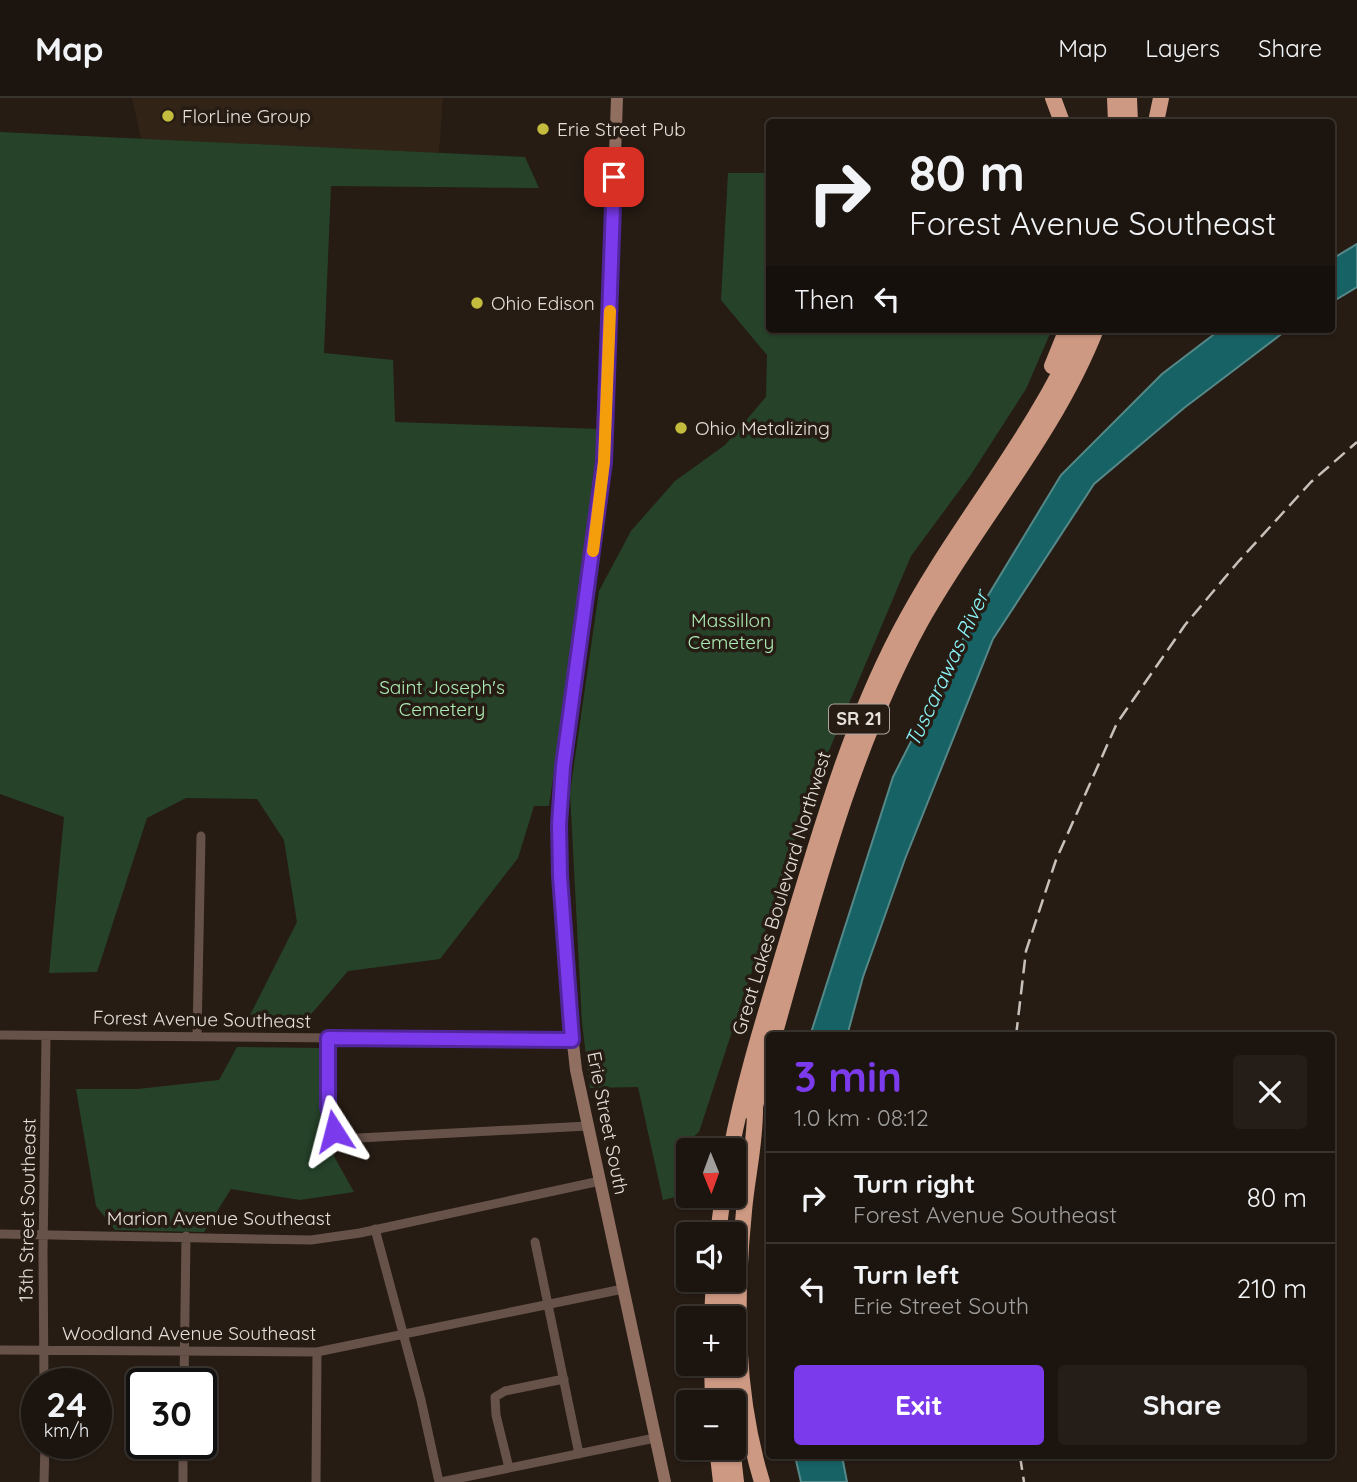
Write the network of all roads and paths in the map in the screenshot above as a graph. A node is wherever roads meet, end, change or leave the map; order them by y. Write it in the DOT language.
graph roads {
  1 [pos="617,98"];
  2 [pos="1053,98"];
  3 [pos="1115,98"];
  4 [pos="1129,98"];
  5 [pos="1161,98"];
  6 [pos="1061,119"];
  7 [pos="1116,119"];
  8 [pos="1130,119"];
  9 [pos="1157,119"];
  10 [pos="1066,333"];
  11 [pos="1079,333"];
  12 [pos="1094,333"];
  13 [pos="1100,333"];
  14 [pos="1040,436"];
  15 [pos="980,501"];
  16 [pos="201,836"];
  17 [pos="775,1032"];
  18 [pos="0,1035"];
  19 [pos="46,1036"];
  20 [pos="197,1036"];
  21 [pos="328,1038"];
  22 [pos="572,1040"];
  23 [pos="766,1065"];
  24 [pos="755,1105"];
  25 [pos="588,1126"];
  26 [pos="735,1138"];
  27 [pos="600,1181"];
  28 [pos="734,1222"];
  29 [pos="375,1229"];
  30 [pos="0,1234"];
  31 [pos="43,1235"];
  32 [pos="186,1236"];
  33 [pos="535,1242"];
  34 [pos="623,1289"];
  35 [pos="547,1305"];
  36 [pos="404,1335"];
  37 [pos="0,1350"];
  38 [pos="43,1350"];
  39 [pos="184,1351"];
  40 [pos="317,1352"];
  41 [pos="44,1368"];
  42 [pos="184,1368"];
  43 [pos="564,1379"];
  44 [pos="655,1438"];
  45 [pos="579,1454"];
  46 [pos="45,1459"];
  47 [pos="183,1459"];
  48 [pos="718,1460"];
  49 [pos="733,1460"];
  50 [pos="509,1468"];
  51 [pos="44,1482"];
  52 [pos="183,1482"];
  53 [pos="316,1482"];
  54 [pos="440,1482"];
  55 [pos="665,1482"];
  56 [pos="721,1482"];
  57 [pos="736,1482"];
  58 [pos="762,1482"];
  1 -- 22 [label="main road, Erie Street South"];
  2 -- 6 [label="highway"];
  3 -- 7 [label="highway"];
  4 -- 8 [label="highway"];
  5 -- 9 [label="highway"];
  10 -- 15 [label="highway"];
  11 -- 15 [label="highway, Great Lakes Boulevard Northwest / SR 21"];
  12 -- 14 [label="highway, Great Lakes Boulevard Northwest / SR 21"];
  13 -- 14 [label="highway"];
  14 -- 17 [label="highway, Great Lakes Boulevard Northwest / SR 21"];
  15 -- 26 [label="highway, Great Lakes Boulevard Northwest / SR 21"];
  16 -- 20 [label="street"];
  18 -- 19 [label="street, Forest Avenue Southeast"];
  19 -- 20 [label="street, Forest Avenue Southeast"];
  19 -- 31 [label="street, 13th Street Southeast"];
  20 -- 21 [label="street, Forest Avenue Southeast"];
  21 -- 22 [label="street, Forest Avenue Southeast"];
  21 -- 25 [label="street"];
  22 -- 25 [label="main road, Erie Street South"];
  23 -- 24 [label="highway, Great Lakes Boulevard Northwest"];
  24 -- 28 [label="highway, Great Lakes Boulevard Northwest"];
  24 -- 58 [label="highway"];
  25 -- 27 [label="main road, Erie Street South"];
  27 -- 29 [label="street, Marion Avenue Southeast"];
  27 -- 34 [label="main road, Erie Street South"];
  29 -- 32 [label="street, Marion Avenue Southeast"];
  29 -- 36 [label="street"];
  30 -- 31 [label="street, Marion Avenue Southeast"];
  31 -- 32 [label="street, Marion Avenue Southeast"];
  31 -- 38 [label="street, 13th Street Southeast"];
  32 -- 39 [label="street"];
  33 -- 35 [label="street"];
  34 -- 35 [label="street, Woodland Avenue Southeast"];
  34 -- 44 [label="main road, Erie Street South"];
  35 -- 36 [label="street, Woodland Avenue Southeast"];
  35 -- 43 [label="street"];
  36 -- 40 [label="street, Woodland Avenue Southeast"];
  36 -- 54 [label="street"];
  37 -- 38 [label="street, Woodland Avenue Southeast"];
  38 -- 39 [label="street, Woodland Avenue Southeast"];
  38 -- 41 [label="street, 13th Street Southeast"];
  39 -- 40 [label="street, Woodland Avenue Southeast"];
  39 -- 42 [label="street"];
  40 -- 53 [label="street"];
  43 -- 45 [label="street"];
  43 -- 50 [label="street"];
  44 -- 45 [label="street"];
  44 -- 55 [label="main road, Erie Street South"];
  45 -- 50 [label="street"];
  46 -- 51 [label="street"];
  47 -- 52 [label="street"];
  48 -- 56 [label="highway"];
  49 -- 57 [label="highway"];
  50 -- 54 [label="street"];
}
